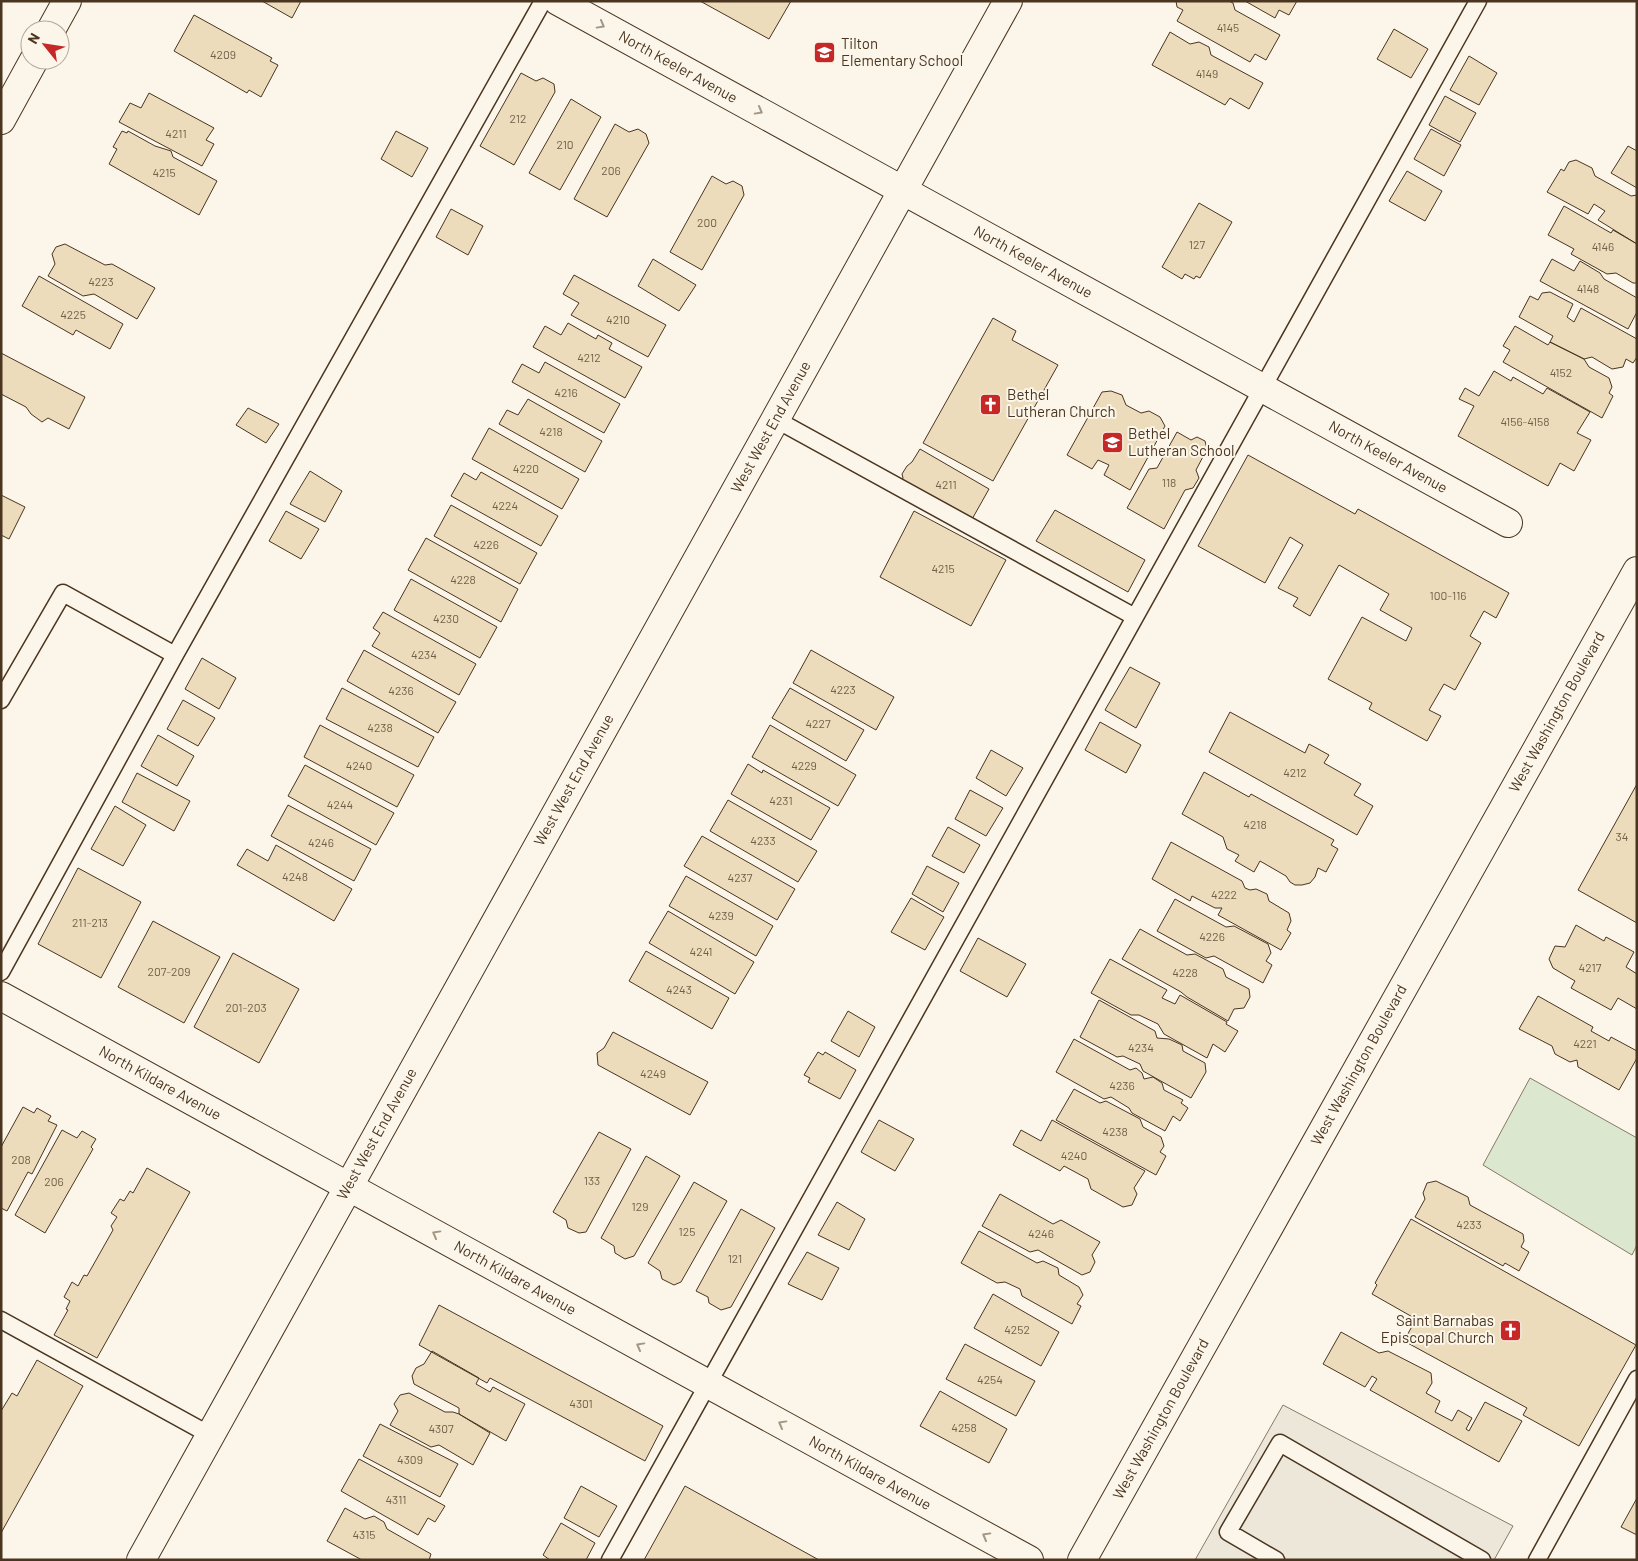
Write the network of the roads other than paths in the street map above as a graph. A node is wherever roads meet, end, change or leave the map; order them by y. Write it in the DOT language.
graph roads {
  1 [pos="67,1"];
  2 [pos="543,1"];
  3 [pos="558,1"];
  4 [pos="1008,1"];
  5 [pos="1478,1"];
  6 [pos="57,20"];
  7 [pos="28,70"];
  8 [pos="1,120"];
  9 [pos="903,190"];
  10 [pos="1263,388"];
  11 [pos="776,419"];
  12 [pos="1508,523"];
  13 [pos="1634,585"];
  14 [pos="1135,617"];
  15 [pos="176,654"];
  16 [pos="1,700"];
  17 [pos="1,972"];
  18 [pos="1,996"];
  19 [pos="348,1187"];
  20 [pos="1,1320"];
  21 [pos="1637,1379"];
  22 [pos="708,1384"];
  23 [pos="210,1435"];
  24 [pos="1249,1553"];
  25 [pos="141,1560"];
  26 [pos="610,1560"];
  27 [pos="1029,1560"];
  28 [pos="1082,1560"];
  29 [pos="1276,1560"];
  30 [pos="1482,1560"];
  31 [pos="1537,1560"];
  1 -- 6 [label="street"];
  2 -- 15 [label="lane"];
  3 -- 9 [label="street, North Keeler Avenue, one-way"];
  4 -- 9 [label="street, West West End Avenue"];
  5 -- 10 [label="lane"];
  7 -- 8 [label="street"];
  9 -- 10 [label="street, North Keeler Avenue"];
  9 -- 11 [label="street, West West End Avenue"];
  10 -- 12 [label="street, North Keeler Avenue"];
  10 -- 14 [label="lane"];
  11 -- 14 [label="lane"];
  11 -- 19 [label="street, West West End Avenue"];
  13 -- 28 [label="street, West Washington Boulevard"];
  14 -- 22 [label="lane"];
  15 -- 16 [label="lane"];
  15 -- 17 [label="lane"];
  18 -- 19 [label="street, North Kildare Avenue"];
  22 -- 19 [label="street, North Kildare Avenue, one-way"];
  19 -- 23 [label="street, West West End Avenue"];
  20 -- 23 [label="lane"];
  21 -- 31 [label="lane"];
  22 -- 26 [label="lane"];
  27 -- 22 [label="street, North Kildare Avenue, one-way"];
  23 -- 25 [label="street, West West End Avenue"];
  24 -- 29 [label="lane"];
  24 -- 30 [label="lane"];
}
